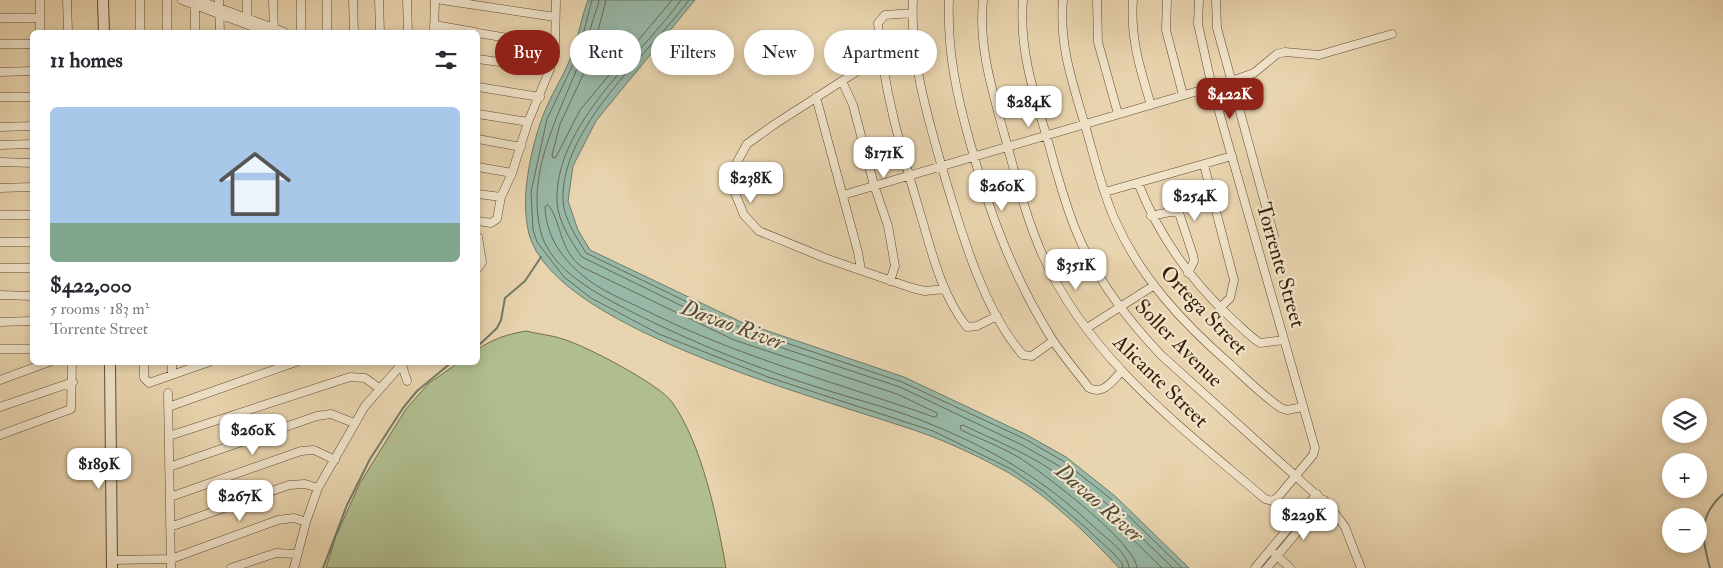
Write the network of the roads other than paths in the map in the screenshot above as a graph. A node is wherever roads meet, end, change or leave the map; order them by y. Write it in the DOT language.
graph roads {
  1 [pos="40,0"];
  2 [pos="67,0"];
  3 [pos="103,0"];
  4 [pos="140,0"];
  5 [pos="167,0"];
  6 [pos="182,0"];
  7 [pos="246,0"];
  8 [pos="273,0"];
  9 [pos="300,0"];
  10 [pos="327,0"];
  11 [pos="353,0"];
  12 [pos="379,0"];
  13 [pos="407,0"];
  14 [pos="434,0"];
  15 [pos="442,0"];
  16 [pos="556,0"];
  17 [pos="913,0"];
  18 [pos="949,0"];
  19 [pos="983,0"];
  20 [pos="1023,0"];
  21 [pos="1063,0"];
  22 [pos="1097,0"];
  23 [pos="1133,0"];
  24 [pos="1166,0"];
  25 [pos="1199,0"];
  26 [pos="1216,0"];
  27 [pos="197,2"];
  28 [pos="219,7"];
  29 [pos="913,13"];
  30 [pos="556,17"];
  31 [pos="0,18"];
  32 [pos="40,18"];
  33 [pos="247,25"];
  34 [pos="434,29"];
  35 [pos="40,30"];
  36 [pos="68,30"];
  37 [pos="104,30"];
  38 [pos="140,30"];
  39 [pos="167,30"];
  40 [pos="195,30"];
  41 [pos="220,30"];
  42 [pos="267,30"];
  43 [pos="271,30"];
  44 [pos="301,30"];
  45 [pos="327,30"];
  46 [pos="354,30"];
  47 [pos="380,30"];
  48 [pos="408,30"];
  49 [pos="556,30"];
  50 [pos="879,30"];
  51 [pos="480,34"];
  52 [pos="1392,34"];
  53 [pos="495,36"];
  54 [pos="0,44"];
  55 [pos="30,44"];
  56 [pos="480,59"];
  57 [pos="495,61"];
  58 [pos="0,72"];
  59 [pos="30,72"];
  60 [pos="548,75"];
  61 [pos="851,75"];
  62 [pos="884,75"];
  63 [pos="842,81"];
  64 [pos="1231,81"];
  65 [pos="1222,84"];
  66 [pos="480,87"];
  67 [pos="1212,87"];
  68 [pos="1183,95"];
  69 [pos="0,97"];
  70 [pos="30,97"];
  71 [pos="540,97"];
  72 [pos="816,97"];
  73 [pos="1151,105"];
  74 [pos="480,114"];
  75 [pos="1118,114"];
  76 [pos="528,122"];
  77 [pos="1085,124"];
  78 [pos="30,126"];
  79 [pos="0,127"];
  80 [pos="1046,135"];
  81 [pos="480,140"];
  82 [pos="30,144"];
  83 [pos="0,145"];
  84 [pos="1008,146"];
  85 [pos="521,147"];
  86 [pos="974,156"];
  87 [pos="1232,156"];
  88 [pos="0,162"];
  89 [pos="30,163"];
  90 [pos="1204,164"];
  91 [pos="942,166"];
  92 [pos="480,167"];
  93 [pos="512,173"];
  94 [pos="908,175"];
  95 [pos="1138,183"];
  96 [pos="874,185"];
  97 [pos="0,188"];
  98 [pos="30,188"];
  99 [pos="1105,192"];
  100 [pos="480,194"];
  101 [pos="843,195"];
  102 [pos="501,197"];
  103 [pos="0,215"];
  104 [pos="30,215"];
  105 [pos="1151,216"];
  106 [pos="480,221"];
  107 [pos="1274,236"];
  108 [pos="0,242"];
  109 [pos="30,242"];
  110 [pos="480,250"];
  111 [pos="480,264"];
  112 [pos="0,268"];
  113 [pos="30,268"];
  114 [pos="860,270"];
  115 [pos="1188,273"];
  116 [pos="890,281"];
  117 [pos="1153,286"];
  118 [pos="945,289"];
  119 [pos="0,296"];
  120 [pos="30,296"];
  121 [pos="1120,307"];
  122 [pos="1220,308"];
  123 [pos="997,316"];
  124 [pos="0,322"];
  125 [pos="30,322"];
  126 [pos="1087,328"];
  127 [pos="1284,340"];
  128 [pos="1053,341"];
  129 [pos="0,349"];
  130 [pos="30,349"];
  131 [pos="41,365"];
  132 [pos="72,365"];
  133 [pos="110,365"];
  134 [pos="144,365"];
  135 [pos="172,365"];
  136 [pos="196,365"];
  137 [pos="287,365"];
  138 [pos="400,365"];
  139 [pos="401,365"];
  140 [pos="1121,372"];
  141 [pos="172,375"];
  142 [pos="0,380"];
  143 [pos="407,381"];
  144 [pos="73,382"];
  145 [pos="379,388"];
  146 [pos="168,393"];
  147 [pos="0,407"];
  148 [pos="168,407"];
  149 [pos="1303,407"];
  150 [pos="354,423"];
  151 [pos="0,435"];
  152 [pos="169,436"];
  153 [pos="335,460"];
  154 [pos="169,467"];
  155 [pos="1296,476"];
  156 [pos="318,488"];
  157 [pos="1317,494"];
  158 [pos="170,497"];
  159 [pos="1324,500"];
  160 [pos="306,522"];
  161 [pos="170,527"];
  162 [pos="1270,550"];
  163 [pos="297,554"];
  164 [pos="172,556"];
  165 [pos="1278,556"];
  166 [pos="112,561"];
  167 [pos="171,568"];
  168 [pos="231,568"];
  169 [pos="294,568"];
  170 [pos="1255,568"];
  171 [pos="1267,568"];
  172 [pos="1290,568"];
  173 [pos="1361,568"];
  1 -- 32 [label="street"];
  2 -- 36 [label="street"];
  3 -- 37 [label="street"];
  4 -- 38 [label="street"];
  5 -- 39 [label="street"];
  6 -- 27 [label="street"];
  7 -- 33 [label="street"];
  8 -- 43 [label="street"];
  9 -- 44 [label="street"];
  10 -- 45 [label="street"];
  11 -- 46 [label="street"];
  12 -- 47 [label="street"];
  13 -- 48 [label="street"];
  14 -- 34 [label="street"];
  15 -- 30 [label="street"];
  16 -- 30 [label="street"];
  17 -- 29 [label="street"];
  18 -- 86 [label="street"];
  19 -- 84 [label="street, Alicante Street"];
  20 -- 80 [label="street, Soller Avenue"];
  21 -- 77 [label="street, Ortega Street"];
  22 -- 75 [label="street"];
  23 -- 73 [label="street"];
  24 -- 68 [label="street"];
  25 -- 67 [label="street, Torrente Street"];
  26 -- 64 [label="street"];
  27 -- 28 [label="street"];
  27 -- 40 [label="street"];
  28 -- 33 [label="street"];
  28 -- 41 [label="street"];
  29 -- 50 [label="street"];
  29 -- 91 [label="street"];
  30 -- 49 [label="street"];
  31 -- 32 [label="street"];
  32 -- 35 [label="street"];
  33 -- 42 [label="street"];
  51 -- 53 [label="street"];
  52 -- 64 [label="street"];
  54 -- 55 [label="street"];
  56 -- 57 [label="street"];
  58 -- 59 [label="street"];
  60 -- 71 [label="street"];
  61 -- 63 [label="street"];
  62 -- 94 [label="street"];
  63 -- 72 [label="street"];
  63 -- 96 [label="street"];
  64 -- 107 [label="street"];
  65 -- 67 [label="street"];
  66 -- 71 [label="street"];
  67 -- 68 [label="street"];
  67 -- 87 [label="street, Torrente Street"];
  68 -- 73 [label="street"];
  69 -- 70 [label="street"];
  71 -- 76 [label="street"];
  72 -- 101 [label="street"];
  72 -- 114 [label="street"];
  73 -- 75 [label="street"];
  74 -- 76 [label="street"];
  75 -- 77 [label="street"];
  76 -- 85 [label="street"];
  77 -- 80 [label="street"];
  77 -- 99 [label="street, Ortega Street"];
  78 -- 79 [label="street"];
  80 -- 84 [label="street"];
  80 -- 121 [label="street, Soller Avenue"];
  81 -- 85 [label="street"];
  82 -- 83 [label="street"];
  84 -- 86 [label="street"];
  84 -- 126 [label="street, Alicante Street"];
  85 -- 93 [label="street"];
  86 -- 91 [label="street"];
  86 -- 128 [label="street"];
  87 -- 90 [label="street"];
  87 -- 127 [label="street, Torrente Street"];
  88 -- 89 [label="street"];
  90 -- 95 [label="street"];
  90 -- 122 [label="street"];
  91 -- 94 [label="street"];
  91 -- 123 [label="street"];
  92 -- 93 [label="street"];
  93 -- 102 [label="street"];
  94 -- 96 [label="street"];
  94 -- 118 [label="street"];
  95 -- 99 [label="street"];
  95 -- 105 [label="street"];
  96 -- 101 [label="street"];
  96 -- 116 [label="street"];
  97 -- 98 [label="street"];
  99 -- 117 [label="street, Ortega Street"];
  100 -- 102 [label="street"];
  101 -- 114 [label="street"];
  102 -- 106 [label="street"];
  103 -- 104 [label="street"];
  105 -- 115 [label="street"];
  105 -- 115 [label="street"];
  108 -- 109 [label="street"];
  110 -- 111 [label="street"];
  112 -- 113 [label="street"];
  114 -- 116 [label="street"];
  115 -- 122 [label="street"];
  116 -- 118 [label="street"];
  117 -- 121 [label="street"];
  117 -- 149 [label="street, Ortega Street"];
  118 -- 123 [label="street"];
  119 -- 120 [label="street"];
  121 -- 126 [label="street"];
  121 -- 155 [label="street, Soller Avenue"];
  122 -- 127 [label="street"];
  123 -- 128 [label="street"];
  124 -- 125 [label="street"];
  126 -- 140 [label="street, Alicante Street"];
  127 -- 149 [label="street, Torrente Street"];
  128 -- 140 [label="street"];
  129 -- 130 [label="street"];
  131 -- 142 [label="street"];
  132 -- 144 [label="street"];
  133 -- 166 [label="street"];
  134 -- 141 [label="street"];
  135 -- 141 [label="street"];
  136 -- 141 [label="street"];
  137 -- 148 [label="street"];
  138 -- 145 [label="street"];
  139 -- 143 [label="street"];
  140 -- 155 [label="street, Alicante Street"];
  144 -- 147 [label="street"];
  144 -- 151 [label="street"];
  145 -- 150 [label="street"];
  145 -- 152 [label="street"];
  146 -- 148 [label="street"];
  148 -- 152 [label="street"];
  149 -- 155 [label="street, Torrente Street"];
  150 -- 153 [label="street"];
  150 -- 154 [label="street"];
  152 -- 154 [label="street"];
  153 -- 156 [label="street"];
  153 -- 158 [label="street"];
  154 -- 158 [label="street"];
  155 -- 157 [label="street, Soller Avenue"];
  156 -- 160 [label="street"];
  156 -- 161 [label="street"];
  157 -- 159 [label="street, Soller Avenue"];
  157 -- 162 [label="street"];
  158 -- 161 [label="street"];
  159 -- 165 [label="street"];
  159 -- 173 [label="street, Soller Avenue"];
  160 -- 163 [label="street"];
  160 -- 164 [label="street"];
  161 -- 164 [label="street"];
  162 -- 165 [label="street"];
  162 -- 170 [label="street"];
  163 -- 168 [label="street"];
  163 -- 169 [label="street"];
  164 -- 166 [label="street"];
  164 -- 167 [label="street"];
  165 -- 171 [label="street"];
  165 -- 172 [label="street"];
}
